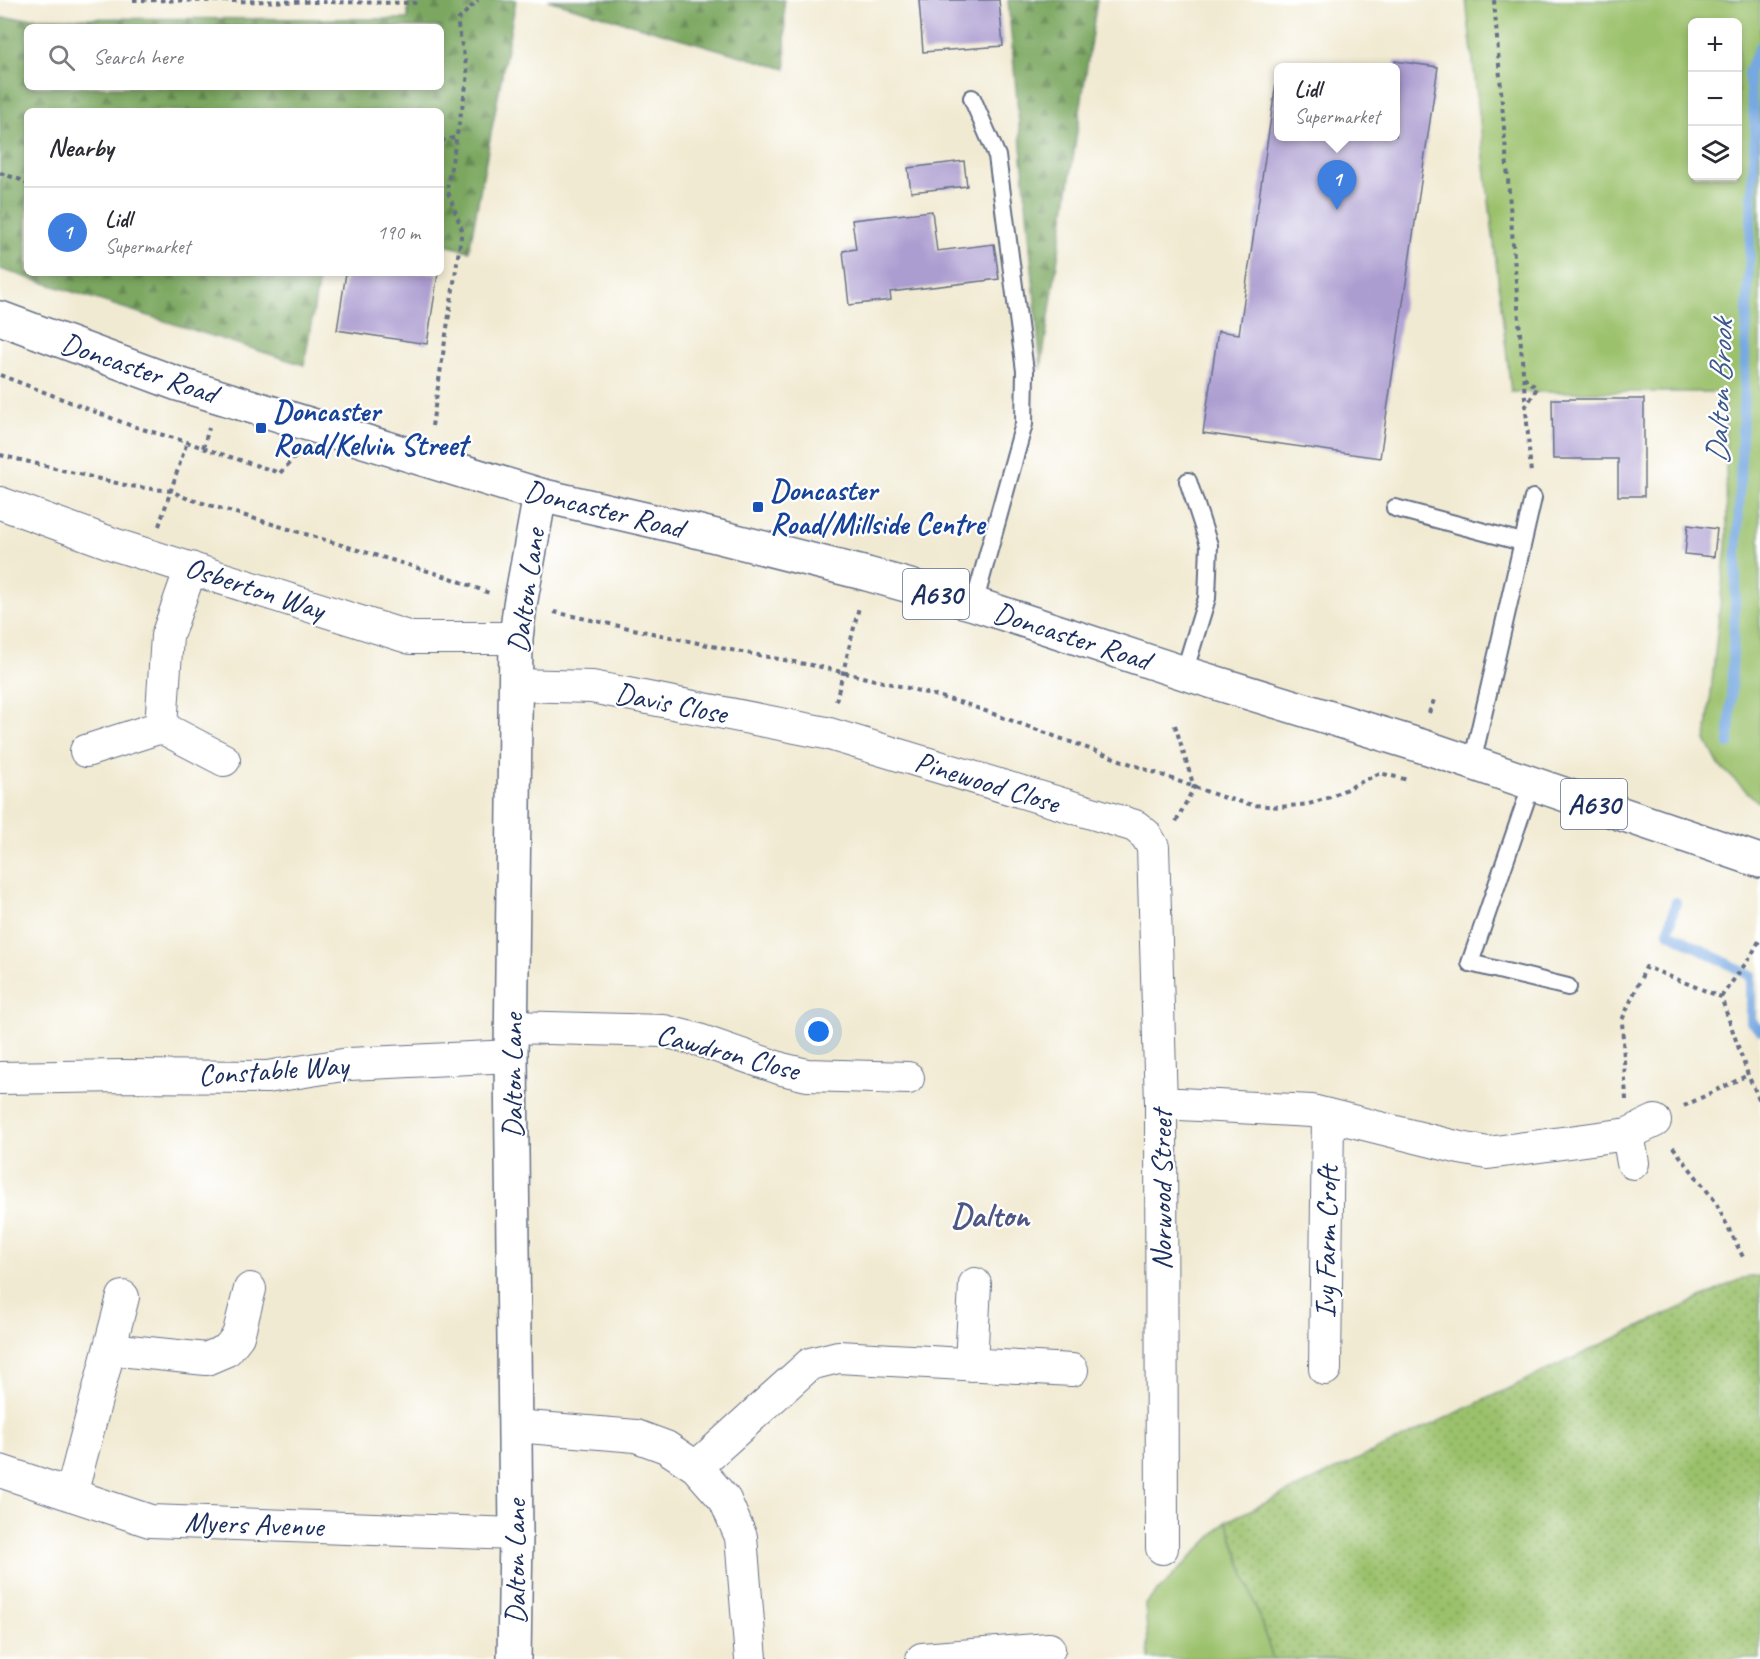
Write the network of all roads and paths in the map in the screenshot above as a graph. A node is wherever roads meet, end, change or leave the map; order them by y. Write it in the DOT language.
graph roads {
  1 [pos="133,0"];
  2 [pos="418,0"];
  3 [pos="478,0"];
  4 [pos="1494,0"];
  5 [pos="972,98"];
  6 [pos="457,137"];
  7 [pos="444,140"];
  8 [pos="0,173"];
  9 [pos="24,182"];
  10 [pos="0,318"];
  11 [pos="1524,377"];
  12 [pos="1526,405"];
  13 [pos="322,429"];
  14 [pos="187,441"];
  15 [pos="203,448"];
  16 [pos="0,455"];
  17 [pos="427,461"];
  18 [pos="1188,481"];
  19 [pos="171,491"];
  20 [pos="540,495"];
  21 [pos="1533,498"];
  22 [pos="0,503"];
  23 [pos="1395,508"];
  24 [pos="1522,543"];
  25 [pos="150,555"];
  26 [pos="190,568"];
  27 [pos="867,574"];
  28 [pos="974,604"];
  29 [pos="520,605"];
  30 [pos="516,638"];
  31 [pos="844,672"];
  32 [pos="1184,673"];
  33 [pos="515,685"];
  34 [pos="1434,700"];
  35 [pos="1175,725"];
  36 [pos="161,727"];
  37 [pos="826,734"];
  38 [pos="1428,748"];
  39 [pos="86,751"];
  40 [pos="224,760"];
  41 [pos="1472,763"];
  42 [pos="1418,782"];
  43 [pos="1532,783"];
  44 [pos="1194,787"];
  45 [pos="1149,841"];
  46 [pos="1760,861"];
  47 [pos="1760,939"];
  48 [pos="1757,946"];
  49 [pos="1760,954"];
  50 [pos="1568,987"];
  51 [pos="1721,997"];
  52 [pos="511,1041"];
  53 [pos="1748,1075"];
  54 [pos="0,1078"];
  55 [pos="908,1078"];
  56 [pos="1760,1101"];
  57 [pos="1161,1103"];
  58 [pos="1328,1115"];
  59 [pos="1655,1121"];
  60 [pos="1630,1149"];
  61 [pos="1743,1257"];
  62 [pos="975,1284"];
  63 [pos="250,1289"];
  64 [pos="123,1297"];
  65 [pos="110,1349"];
  66 [pos="971,1365"];
  67 [pos="1325,1369"];
  68 [pos="1072,1370"];
  69 [pos="515,1426"];
  70 [pos="696,1467"];
  71 [pos="0,1472"];
  72 [pos="71,1495"];
  73 [pos="516,1534"];
  74 [pos="1162,1548"];
  75 [pos="1049,1649"];
  76 [pos="514,1659"];
  77 [pos="751,1659"];
  78 [pos="922,1659"];
  1 -- 2 [label="path"];
  3 -- 6 [label="path"];
  4 -- 11 [label="path"];
  5 -- 28 [label="lane"];
  6 -- 7 [label="path"];
  6 -- 17 [label="path"];
  8 -- 9 [label="path"];
  10 -- 13 [label="main road, Doncaster Road / A630"];
  11 -- 12 [label="path"];
  11 -- 12 [label="path"];
  12 -- 21 [label="path"];
  13 -- 15 [label="path"];
  13 -- 17 [label="main road, Doncaster Road / A630"];
  14 -- 19 [label="path"];
  16 -- 19 [label="path"];
  17 -- 20 [label="main road, Doncaster Road / A630"];
  18 -- 32 [label="lane"];
  19 -- 25 [label="path"];
  19 -- 29 [label="path"];
  20 -- 27 [label="main road, Doncaster Road / A630"];
  20 -- 29 [label="main road, Dalton Lane"];
  21 -- 24 [label="lane"];
  22 -- 25 [label="street, Osberton Way"];
  23 -- 24 [label="lane"];
  24 -- 41 [label="lane"];
  25 -- 26 [label="street, Osberton Way"];
  26 -- 30 [label="street, Osberton Way"];
  26 -- 36 [label="street"];
  27 -- 28 [label="main road, Doncaster Road / A630"];
  27 -- 31 [label="path"];
  28 -- 32 [label="main road, Doncaster Road / A630"];
  29 -- 30 [label="main road, Dalton Lane"];
  29 -- 31 [label="path"];
  30 -- 33 [label="main road, Dalton Lane"];
  31 -- 37 [label="path"];
  31 -- 44 [label="path"];
  32 -- 38 [label="main road, Doncaster Road / A630"];
  33 -- 37 [label="street, Davis Close"];
  33 -- 52 [label="main road, Dalton Lane"];
  34 -- 38 [label="path"];
  35 -- 44 [label="path"];
  36 -- 39 [label="street"];
  36 -- 40 [label="street"];
  37 -- 45 [label="street, Pinewood Close"];
  38 -- 41 [label="main road, Doncaster Road / A630"];
  41 -- 43 [label="main road, Doncaster Road / A630"];
  42 -- 44 [label="path"];
  43 -- 46 [label="main road, Doncaster Road / A630"];
  43 -- 50 [label="lane"];
  44 -- 45 [label="path"];
  45 -- 57 [label="street, Norwood Street"];
  47 -- 48 [label="path"];
  48 -- 49 [label="path"];
  48 -- 51 [label="path"];
  51 -- 53 [label="path"];
  51 -- 60 [label="path"];
  52 -- 54 [label="street, Constable Way"];
  52 -- 55 [label="street, Cawdron Close"];
  52 -- 69 [label="main road, Dalton Lane"];
  53 -- 56 [label="path"];
  53 -- 59 [label="path"];
  57 -- 58 [label="street"];
  57 -- 74 [label="street, Norwood Street"];
  58 -- 60 [label="street"];
  58 -- 67 [label="street, Ivy Farm Croft"];
  59 -- 60 [label="street"];
  59 -- 61 [label="path"];
  62 -- 66 [label="street"];
  63 -- 65 [label="street"];
  64 -- 65 [label="street"];
  65 -- 72 [label="street"];
  66 -- 68 [label="street"];
  66 -- 70 [label="street"];
  69 -- 70 [label="street"];
  69 -- 73 [label="main road, Dalton Lane"];
  70 -- 77 [label="street"];
  71 -- 72 [label="street, Myers Avenue"];
  72 -- 73 [label="street, Myers Avenue"];
  73 -- 76 [label="main road, Dalton Lane"];
  75 -- 78 [label="street"];
}
